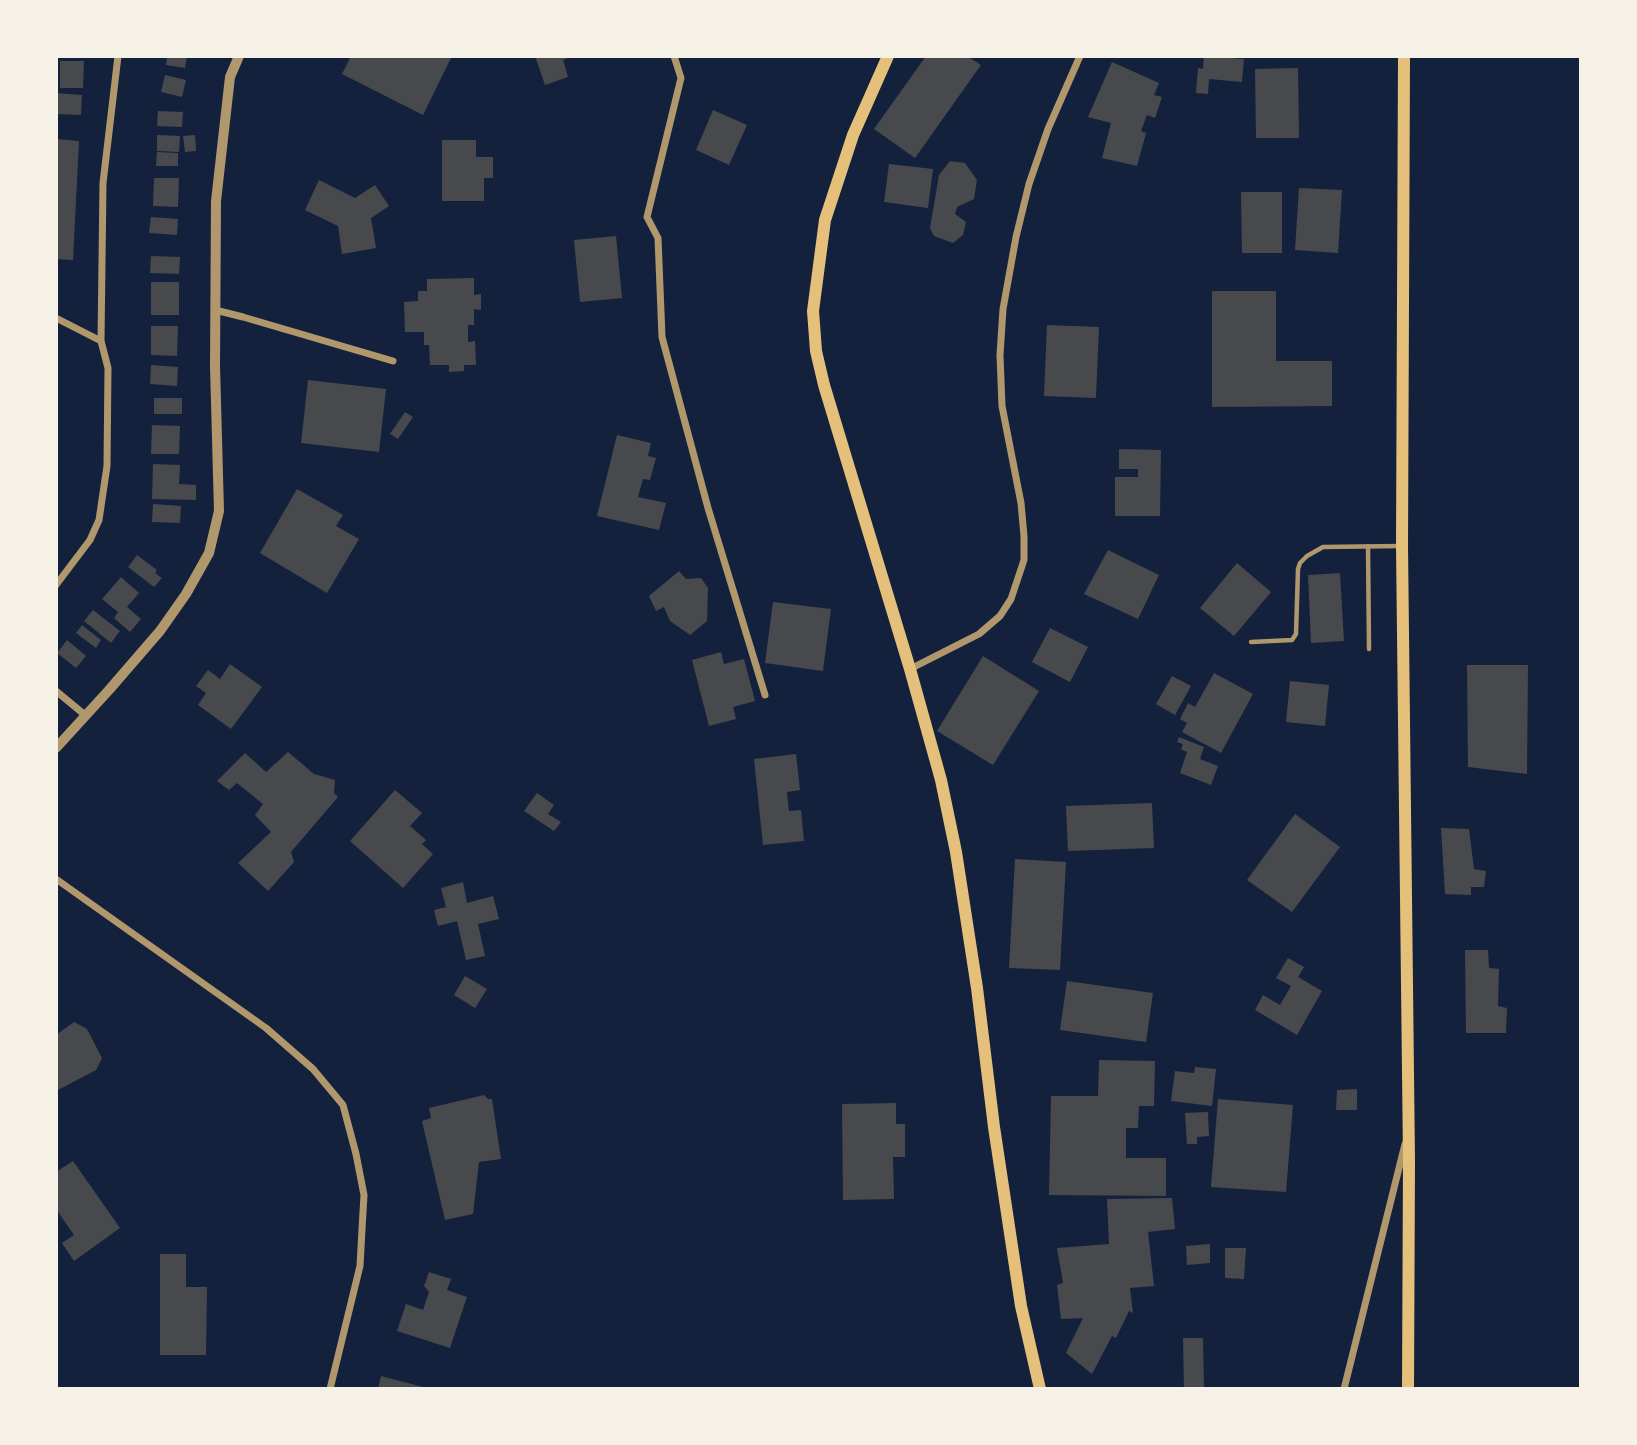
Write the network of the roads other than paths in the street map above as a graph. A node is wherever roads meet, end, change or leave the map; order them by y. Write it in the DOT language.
graph roads {
  1 [pos="118,56"];
  2 [pos="239,56"];
  3 [pos="674,56"];
  4 [pos="888,56"];
  5 [pos="1080,56"];
  6 [pos="1404,56"];
  7 [pos="215,310"];
  8 [pos="56,318"];
  9 [pos="100,341"];
  10 [pos="393,361"];
  11 [pos="1368,546"];
  12 [pos="1402,546"];
  13 [pos="56,585"];
  14 [pos="1251,642"];
  15 [pos="1369,649"];
  16 [pos="910,669"];
  17 [pos="56,691"];
  18 [pos="765,695"];
  19 [pos="85,715"];
  20 [pos="58,741"];
  21 [pos="56,879"];
  22 [pos="1408,1134"];
  23 [pos="330,1389"];
  24 [pos="1040,1389"];
  25 [pos="1344,1389"];
  26 [pos="1408,1389"];
  1 -- 9 [label="street"];
  2 -- 7 [label="street"];
  3 -- 18 [label="street"];
  4 -- 16 [label="main road"];
  5 -- 16 [label="street"];
  6 -- 12 [label="main road"];
  7 -- 10 [label="street"];
  7 -- 19 [label="street"];
  8 -- 9 [label="street"];
  9 -- 13 [label="street"];
  11 -- 12 [label="lane"];
  11 -- 14 [label="lane"];
  11 -- 15 [label="lane"];
  12 -- 22 [label="main road"];
  16 -- 24 [label="main road"];
  17 -- 19 [label="street"];
  19 -- 20 [label="street"];
  21 -- 23 [label="street"];
  22 -- 25 [label="street"];
  22 -- 26 [label="main road"];
}
